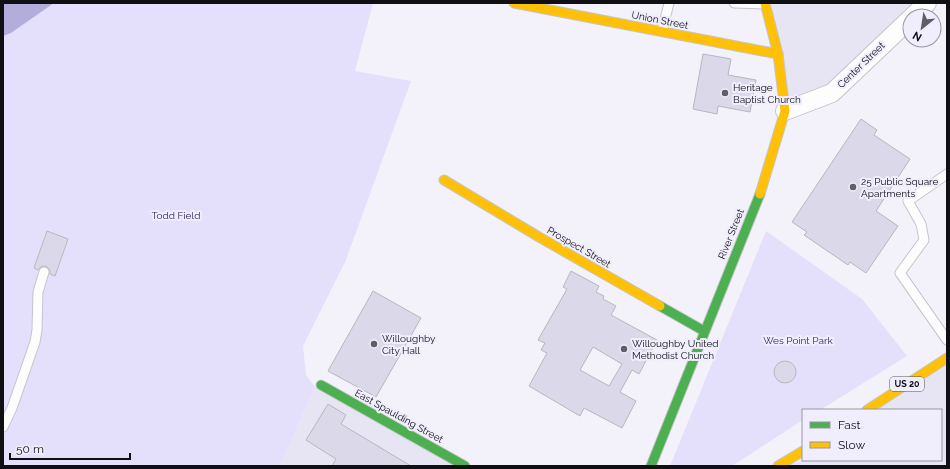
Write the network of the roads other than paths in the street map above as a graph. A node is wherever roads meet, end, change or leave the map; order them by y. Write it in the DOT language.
graph roads {
  1 [pos="514,3"];
  2 [pos="669,3"];
  3 [pos="734,3"];
  4 [pos="766,4"];
  5 [pos="902,27"];
  6 [pos="662,31"];
  7 [pos="778,54"];
  8 [pos="785,111"];
  9 [pos="947,174"];
  10 [pos="444,180"];
  11 [pos="44,272"];
  12 [pos="704,331"];
  13 [pos="947,340"];
  14 [pos="947,358"];
  15 [pos="321,385"];
  16 [pos="868,409"];
  17 [pos="3,426"];
  18 [pos="802,452"];
  19 [pos="465,466"];
  20 [pos="651,466"];
  21 [pos="778,466"];
  1 -- 6 [label="street, Union Street"];
  2 -- 6 [label="lane"];
  3 -- 4 [label="lane"];
  4 -- 7 [label="street, River Street"];
  5 -- 8 [label="street, Center Street"];
  6 -- 7 [label="street, Union Street"];
  7 -- 8 [label="street, River Street"];
  8 -- 12 [label="street, River Street"];
  9 -- 13 [label="lane"];
  10 -- 12 [label="street, Prospect Street"];
  11 -- 17 [label="lane"];
  12 -- 20 [label="street, River Street"];
  14 -- 16 [label="street, US 20"];
  15 -- 19 [label="street, East Spaulding Street"];
  18 -- 21 [label="street"];
}
